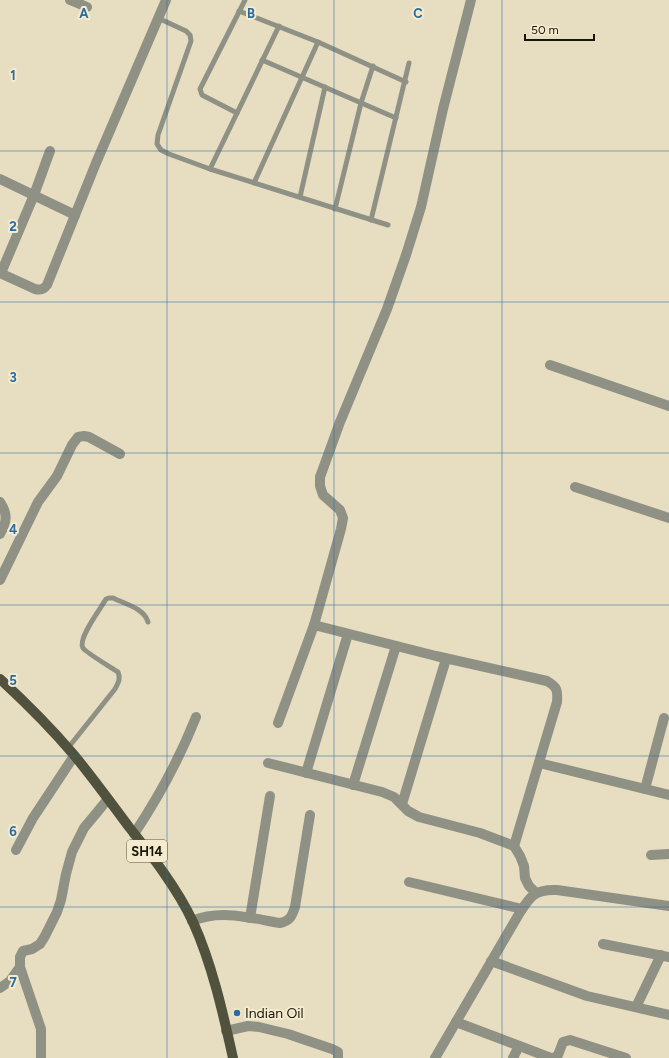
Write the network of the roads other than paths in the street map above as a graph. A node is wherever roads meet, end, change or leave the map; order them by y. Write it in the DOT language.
graph roads {
  1 [pos="70,0"];
  2 [pos="166,0"];
  3 [pos="245,0"];
  4 [pos="471,0"];
  5 [pos="87,7"];
  6 [pos="239,11"];
  7 [pos="158,18"];
  8 [pos="279,26"];
  9 [pos="318,42"];
  10 [pos="262,60"];
  11 [pos="409,63"];
  12 [pos="373,66"];
  13 [pos="302,77"];
  14 [pos="406,82"];
  15 [pos="325,87"];
  16 [pos="361,103"];
  17 [pos="237,113"];
  18 [pos="396,118"];
  19 [pos="50,150"];
  20 [pos="210,169"];
  21 [pos="0,179"];
  22 [pos="254,183"];
  23 [pos="34,195"];
  24 [pos="300,197"];
  25 [pos="335,209"];
  26 [pos="75,215"];
  27 [pos="371,220"];
  28 [pos="388,225"];
  29 [pos="1,273"];
  30 [pos="550,365"];
  31 [pos="669,406"];
  32 [pos="120,454"];
  33 [pos="575,487"];
  34 [pos="0,502"];
  35 [pos="669,518"];
  36 [pos="0,534"];
  37 [pos="0,580"];
  38 [pos="148,622"];
  39 [pos="314,626"];
  40 [pos="348,634"];
  41 [pos="396,646"];
  42 [pos="446,658"];
  43 [pos="0,679"];
  44 [pos="196,717"];
  45 [pos="664,718"];
  46 [pos="278,723"];
  47 [pos="71,752"];
  48 [pos="268,763"];
  49 [pos="540,763"];
  50 [pos="306,773"];
  51 [pos="353,785"];
  52 [pos="645,789"];
  53 [pos="669,795"];
  54 [pos="270,796"];
  55 [pos="108,799"];
  56 [pos="402,804"];
  57 [pos="310,815"];
  58 [pos="134,834"];
  59 [pos="514,846"];
  60 [pos="16,850"];
  61 [pos="669,854"];
  62 [pos="651,855"];
  63 [pos="409,882"];
  64 [pos="536,892"];
  65 [pos="669,906"];
  66 [pos="522,908"];
  67 [pos="250,918"];
  68 [pos="192,921"];
  69 [pos="603,944"];
  70 [pos="665,956"];
  71 [pos="491,961"];
  72 [pos="20,967"];
  73 [pos="0,988"];
  74 [pos="636,1007"];
  75 [pos="669,1014"];
  76 [pos="456,1022"];
  77 [pos="226,1031"];
  78 [pos="519,1046"];
  79 [pos="610,1056"];
  80 [pos="41,1058"];
  81 [pos="233,1058"];
  82 [pos="338,1058"];
  83 [pos="435,1058"];
  84 [pos="513,1058"];
  85 [pos="551,1058"];
  86 [pos="554,1058"];
  87 [pos="626,1058"];
  1 -- 5 [label="street"];
  2 -- 7 [label="street"];
  3 -- 6 [label="lane"];
  4 -- 39 [label="street"];
  6 -- 8 [label="lane"];
  6 -- 17 [label="lane"];
  7 -- 20 [label="lane"];
  7 -- 26 [label="street"];
  8 -- 9 [label="lane"];
  8 -- 10 [label="lane"];
  9 -- 12 [label="lane"];
  9 -- 13 [label="lane"];
  10 -- 13 [label="lane"];
  10 -- 17 [label="lane"];
  11 -- 14 [label="lane"];
  12 -- 14 [label="lane"];
  12 -- 16 [label="lane"];
  13 -- 15 [label="lane"];
  13 -- 22 [label="lane"];
  14 -- 18 [label="lane"];
  15 -- 16 [label="lane"];
  15 -- 24 [label="lane"];
  16 -- 18 [label="lane"];
  16 -- 25 [label="lane"];
  17 -- 20 [label="lane"];
  18 -- 27 [label="lane"];
  19 -- 23 [label="street"];
  20 -- 22 [label="lane"];
  21 -- 23 [label="street"];
  22 -- 24 [label="lane"];
  23 -- 26 [label="street"];
  23 -- 29 [label="street"];
  24 -- 25 [label="lane"];
  25 -- 27 [label="lane"];
  26 -- 29 [label="street"];
  27 -- 28 [label="lane"];
  30 -- 31 [label="street"];
  32 -- 37 [label="street"];
  33 -- 35 [label="street"];
  34 -- 36 [label="street"];
  38 -- 47 [label="lane"];
  39 -- 40 [label="street"];
  39 -- 46 [label="street"];
  40 -- 41 [label="street"];
  40 -- 50 [label="street"];
  41 -- 42 [label="street"];
  41 -- 51 [label="street"];
  42 -- 49 [label="street"];
  42 -- 56 [label="street"];
  43 -- 47 [label="main road, SH14 / SH14"];
  44 -- 58 [label="street"];
  45 -- 52 [label="street"];
  47 -- 55 [label="main road, SH14 / SH14"];
  47 -- 60 [label="street"];
  48 -- 50 [label="street"];
  49 -- 52 [label="street"];
  49 -- 59 [label="street"];
  50 -- 51 [label="street"];
  51 -- 56 [label="street"];
  52 -- 53 [label="street"];
  54 -- 67 [label="street"];
  55 -- 58 [label="main road, SH14 / SH14"];
  55 -- 72 [label="street"];
  56 -- 59 [label="street"];
  57 -- 67 [label="street"];
  58 -- 68 [label="main road, SH14 / SH14"];
  59 -- 64 [label="street"];
  61 -- 62 [label="street"];
  63 -- 66 [label="street"];
  64 -- 65 [label="street"];
  64 -- 66 [label="street"];
  66 -- 71 [label="street"];
  67 -- 68 [label="street"];
  68 -- 77 [label="main road, SH14 / SH14"];
  69 -- 70 [label="street"];
  70 -- 74 [label="street"];
  71 -- 74 [label="street"];
  71 -- 76 [label="street"];
  72 -- 73 [label="street"];
  72 -- 80 [label="street"];
  74 -- 75 [label="street"];
  76 -- 78 [label="street"];
  76 -- 83 [label="street"];
  77 -- 81 [label="main road, SH14 / SH14"];
  77 -- 82 [label="street"];
  78 -- 84 [label="street"];
  78 -- 85 [label="street"];
  79 -- 86 [label="street"];
  79 -- 87 [label="street"];
}
